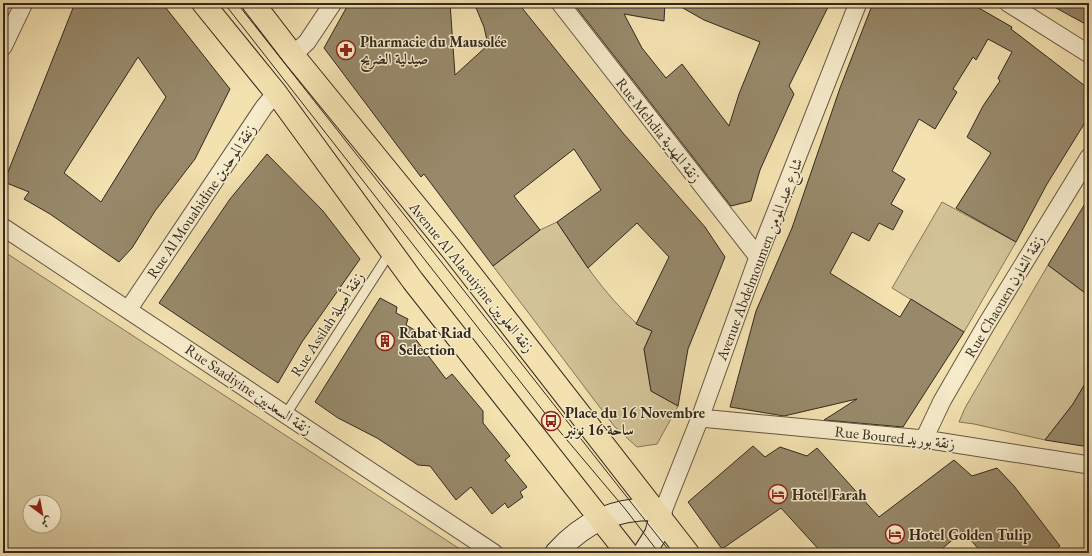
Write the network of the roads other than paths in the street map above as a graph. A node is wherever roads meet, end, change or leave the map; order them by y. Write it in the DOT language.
graph roads {
  1 [pos="24,3"];
  2 [pos="203,3"];
  3 [pos="253,3"];
  4 [pos="333,3"];
  5 [pos="560,3"];
  6 [pos="858,3"];
  7 [pos="1008,3"];
  8 [pos="3,47"];
  9 [pos="1089,54"];
  10 [pos="293,55"];
  11 [pos="276,93"];
  12 [pos="1089,157"];
  13 [pos="3,227"];
  14 [pos="392,250"];
  15 [pos="758,257"];
  16 [pos="128,310"];
  17 [pos="286,414"];
  18 [pos="700,418"];
  19 [pos="924,439"];
  20 [pos="1089,465"];
  21 [pos="658,513"];
  22 [pos="600,518"];
  23 [pos="494,553"];
  24 [pos="556,553"];
  25 [pos="627,553"];
  26 [pos="644,553"];
  27 [pos="688,553"];
  1 -- 8 [label="street"];
  2 -- 11 [label="main road"];
  3 -- 10 [label="main road, Avenue Al Alaouiyine زنقة العلويين"];
  4 -- 10 [label="street"];
  5 -- 15 [label="street, Rue Mehdia زنقة المهدية"];
  6 -- 15 [label="street, Avenue Abdelmoumen شارع عبد المومن"];
  7 -- 9 [label="street"];
  10 -- 21 [label="main road, Avenue Al Alaouiyine زنقة العلويين"];
  11 -- 14 [label="main road"];
  11 -- 16 [label="street, Rue Al Mouahidine زنقة الموحدين"];
  12 -- 19 [label="street, Rue Chaouen زنقة الشاون"];
  13 -- 16 [label="street, Rue Saadiyine زنقة السعديين"];
  14 -- 17 [label="lane, Rue Assilah زنقة أصيلة"];
  14 -- 22 [label="main road"];
  15 -- 18 [label="street, Avenue Abdelmoumen شارع عبد المومن"];
  16 -- 17 [label="street, Rue Saadiyine زنقة السعديين"];
  17 -- 23 [label="street, Rue Saadiyine زنقة السعديين"];
  18 -- 19 [label="street, Rue Boured زنقة بوريد"];
  18 -- 21 [label="street, Avenue Abdelmoumen شارع عبد المومن"];
  19 -- 20 [label="street, Rue Boured زنقة بوريد"];
  21 -- 22 [label="street"];
  21 -- 26 [label="street"];
  21 -- 27 [label="main road, Avenue Al Alaouiyine زنقة العلويين"];
  22 -- 24 [label="street"];
  22 -- 25 [label="main road"];
}
